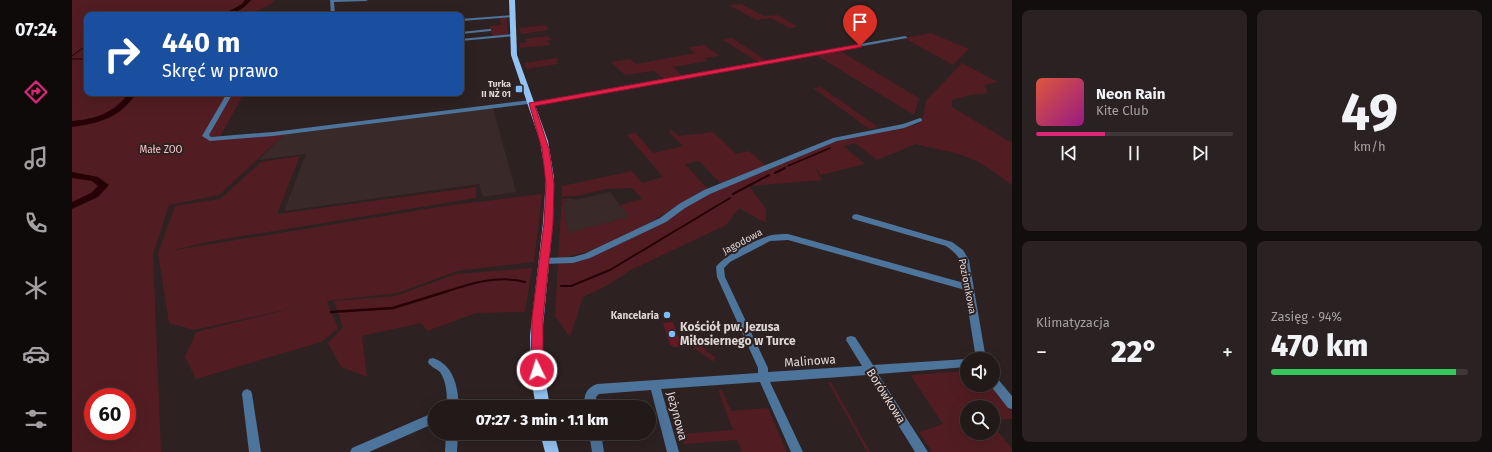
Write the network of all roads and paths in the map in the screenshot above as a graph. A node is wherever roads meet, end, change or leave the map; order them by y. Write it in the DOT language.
graph roads {
  1 [pos="332,0"];
  2 [pos="366,0"];
  3 [pos="512,0"];
  4 [pos="333,12"];
  5 [pos="512,16"];
  6 [pos="464,20"];
  7 [pos="489,30"];
  8 [pos="471,32"];
  9 [pos="464,33"];
  10 [pos="513,35"];
  11 [pos="905,37"];
  12 [pos="464,40"];
  13 [pos="228,96"];
  14 [pos="531,103"];
  15 [pos="920,120"];
  16 [pos="856,217"];
  17 [pos="543,261"];
  18 [pos="970,288"];
  19 [pos="851,340"];
  20 [pos="980,352"];
  21 [pos="433,362"];
  22 [pos="960,363"];
  23 [pos="870,369"];
  24 [pos="763,378"];
  25 [pos="655,386"];
  26 [pos="1000,389"];
  27 [pos="247,394"];
  28 [pos="453,400"];
  29 [pos="542,400"];
  30 [pos="589,400"];
  31 [pos="1012,404"];
  32 [pos="428,420"];
  33 [pos="452,440"];
  34 [pos="547,440"];
  35 [pos="548,440"];
  36 [pos="596,440"];
  37 [pos="255,452"];
  38 [pos="356,452"];
  39 [pos="451,452"];
  40 [pos="548,452"];
  41 [pos="552,452"];
  42 [pos="598,452"];
  43 [pos="673,452"];
  44 [pos="797,452"];
  45 [pos="922,452"];
  1 -- 2 [label="street"];
  1 -- 4 [label="street"];
  3 -- 5 [label="main road"];
  5 -- 6 [label="street"];
  5 -- 10 [label="main road"];
  6 -- 8 [label="street"];
  7 -- 8 [label="street"];
  8 -- 9 [label="street"];
  10 -- 12 [label="street"];
  10 -- 14 [label="main road"];
  11 -- 14 [label="street"];
  13 -- 14 [label="street"];
  14 -- 17 [label="main road"];
  15 -- 17 [label="street"];
  16 -- 18 [label="street, Poziomkowa"];
  17 -- 29 [label="main road"];
  18 -- 20 [label="street, Poziomkowa"];
  18 -- 24 [label="street, Jagodowa"];
  19 -- 23 [label="street, Borówkowa"];
  21 -- 28 [label="street"];
  22 -- 23 [label="street, Malinowa"];
  23 -- 24 [label="street, Malinowa"];
  23 -- 45 [label="street, Borówkowa"];
  24 -- 25 [label="street, Malinowa"];
  24 -- 44 [label="street, Jagodowa"];
  25 -- 30 [label="street, Malinowa"];
  25 -- 43 [label="street, Jeżynowa"];
  26 -- 31 [label="street"];
  27 -- 37 [label="street"];
  32 -- 38 [label="street"];
  33 -- 39 [label="street"];
  34 -- 40 [label="main road"];
  35 -- 41 [label="main road"];
  36 -- 42 [label="street"];
}
